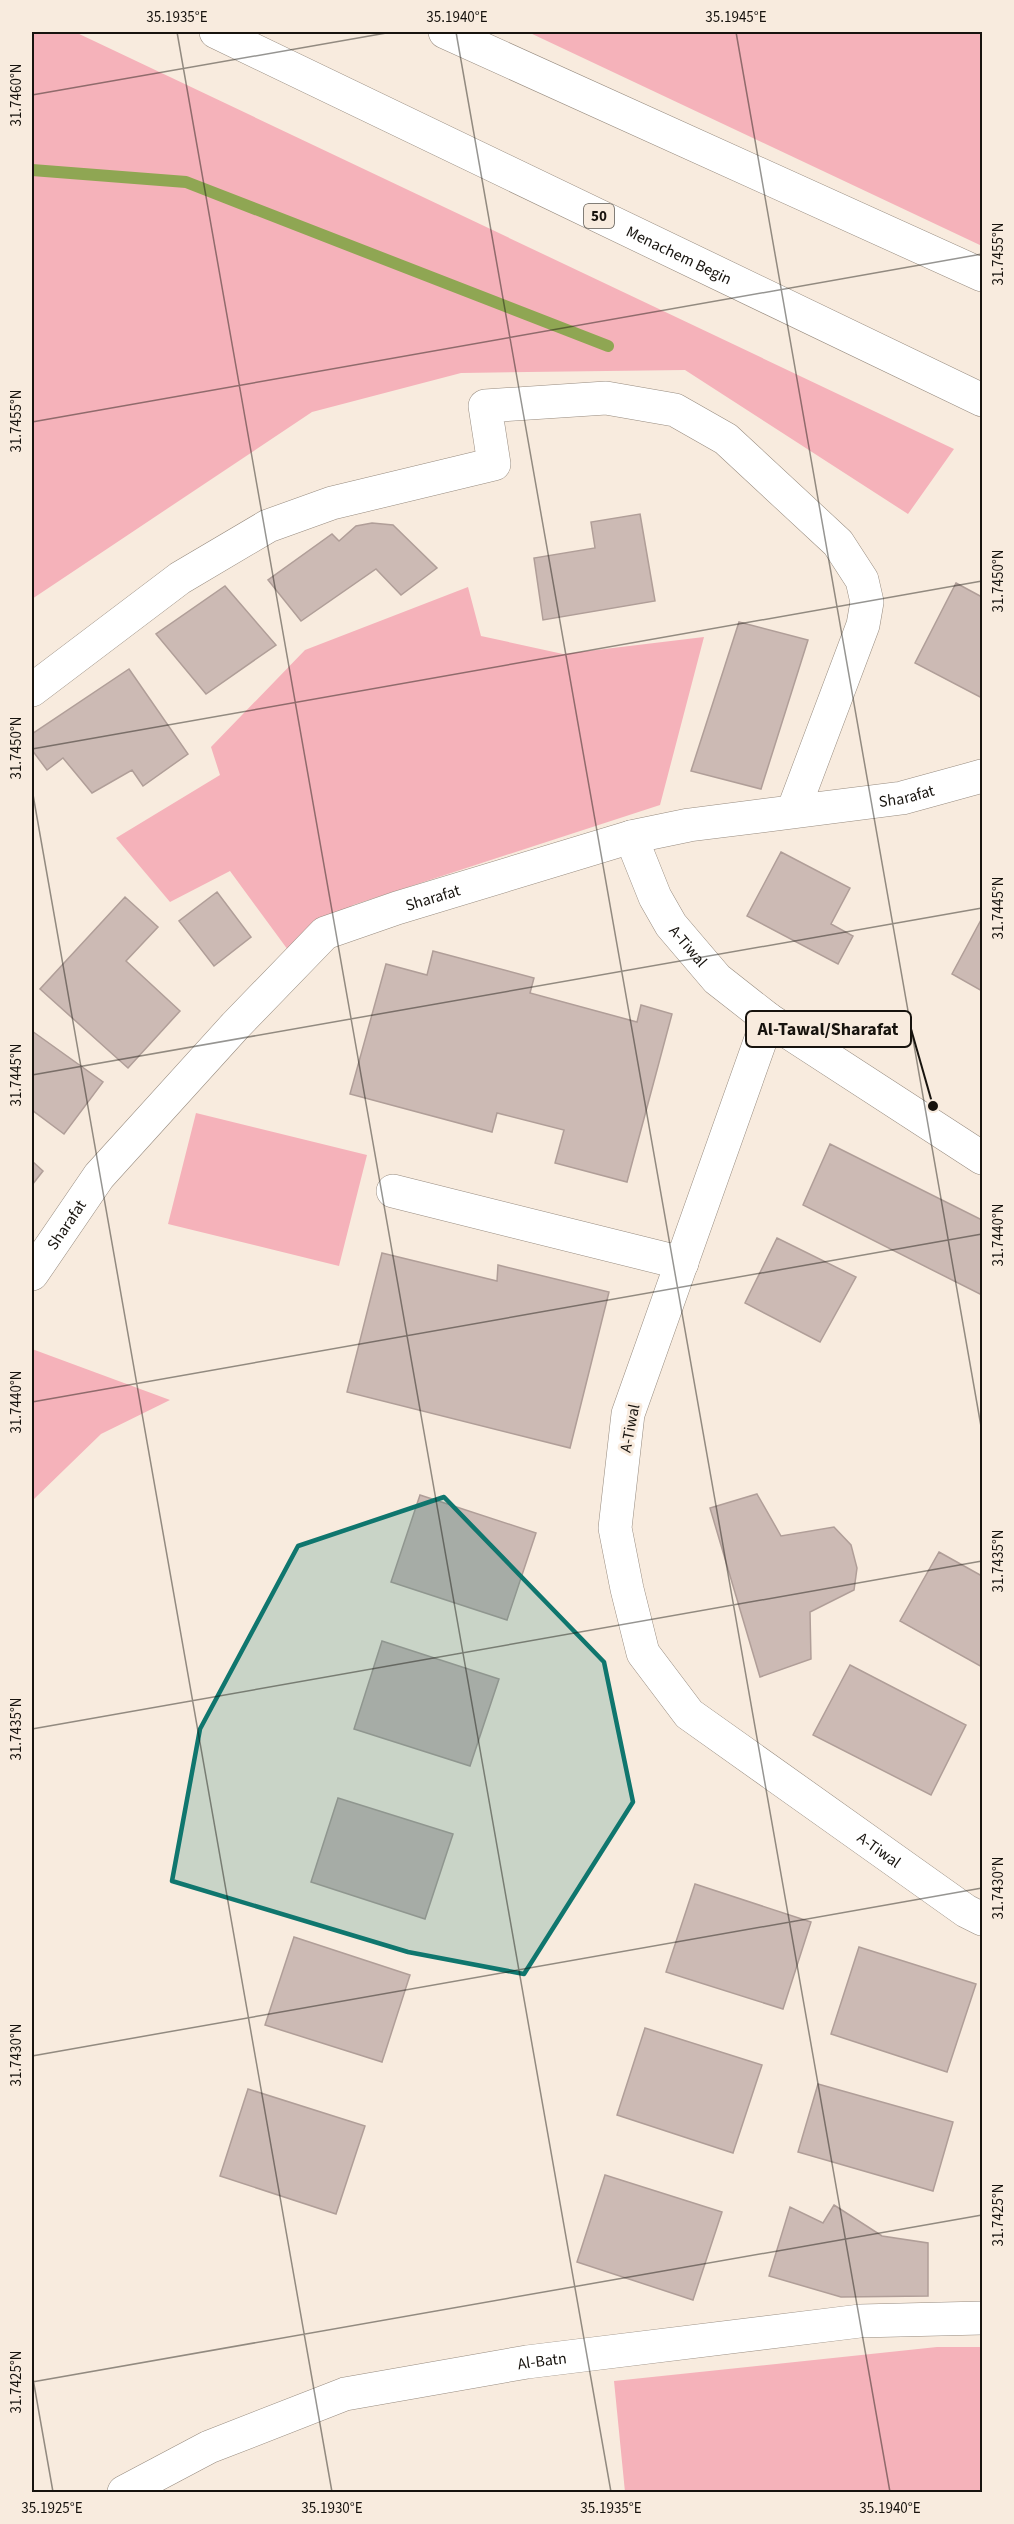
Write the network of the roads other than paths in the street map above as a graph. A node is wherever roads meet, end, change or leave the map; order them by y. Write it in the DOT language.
graph roads {
  1 [pos="216,32"];
  2 [pos="445,32"];
  3 [pos="982,275"];
  4 [pos="982,400"];
  5 [pos="32,690"];
  6 [pos="982,776"];
  7 [pos="793,811"];
  8 [pos="631,837"];
  9 [pos="768,1019"];
  10 [pos="982,1158"];
  11 [pos="393,1191"];
  12 [pos="682,1263"];
  13 [pos="32,1274"];
  14 [pos="982,1919"];
  15 [pos="982,2318"];
  16 [pos="124,2493"];
  1 -- 4 [label="main road, Menachem Begin / 50"];
  2 -- 3 [label="main road"];
  5 -- 7 [label="main road"];
  6 -- 7 [label="main road, Sharafat"];
  7 -- 8 [label="main road, Sharafat"];
  8 -- 9 [label="main road, A-Tiwal"];
  8 -- 13 [label="main road, Sharafat"];
  9 -- 10 [label="main road"];
  9 -- 12 [label="main road, A-Tiwal"];
  11 -- 12 [label="main road"];
  12 -- 14 [label="main road, A-Tiwal"];
  15 -- 16 [label="main road, Al-Batn"];
}
